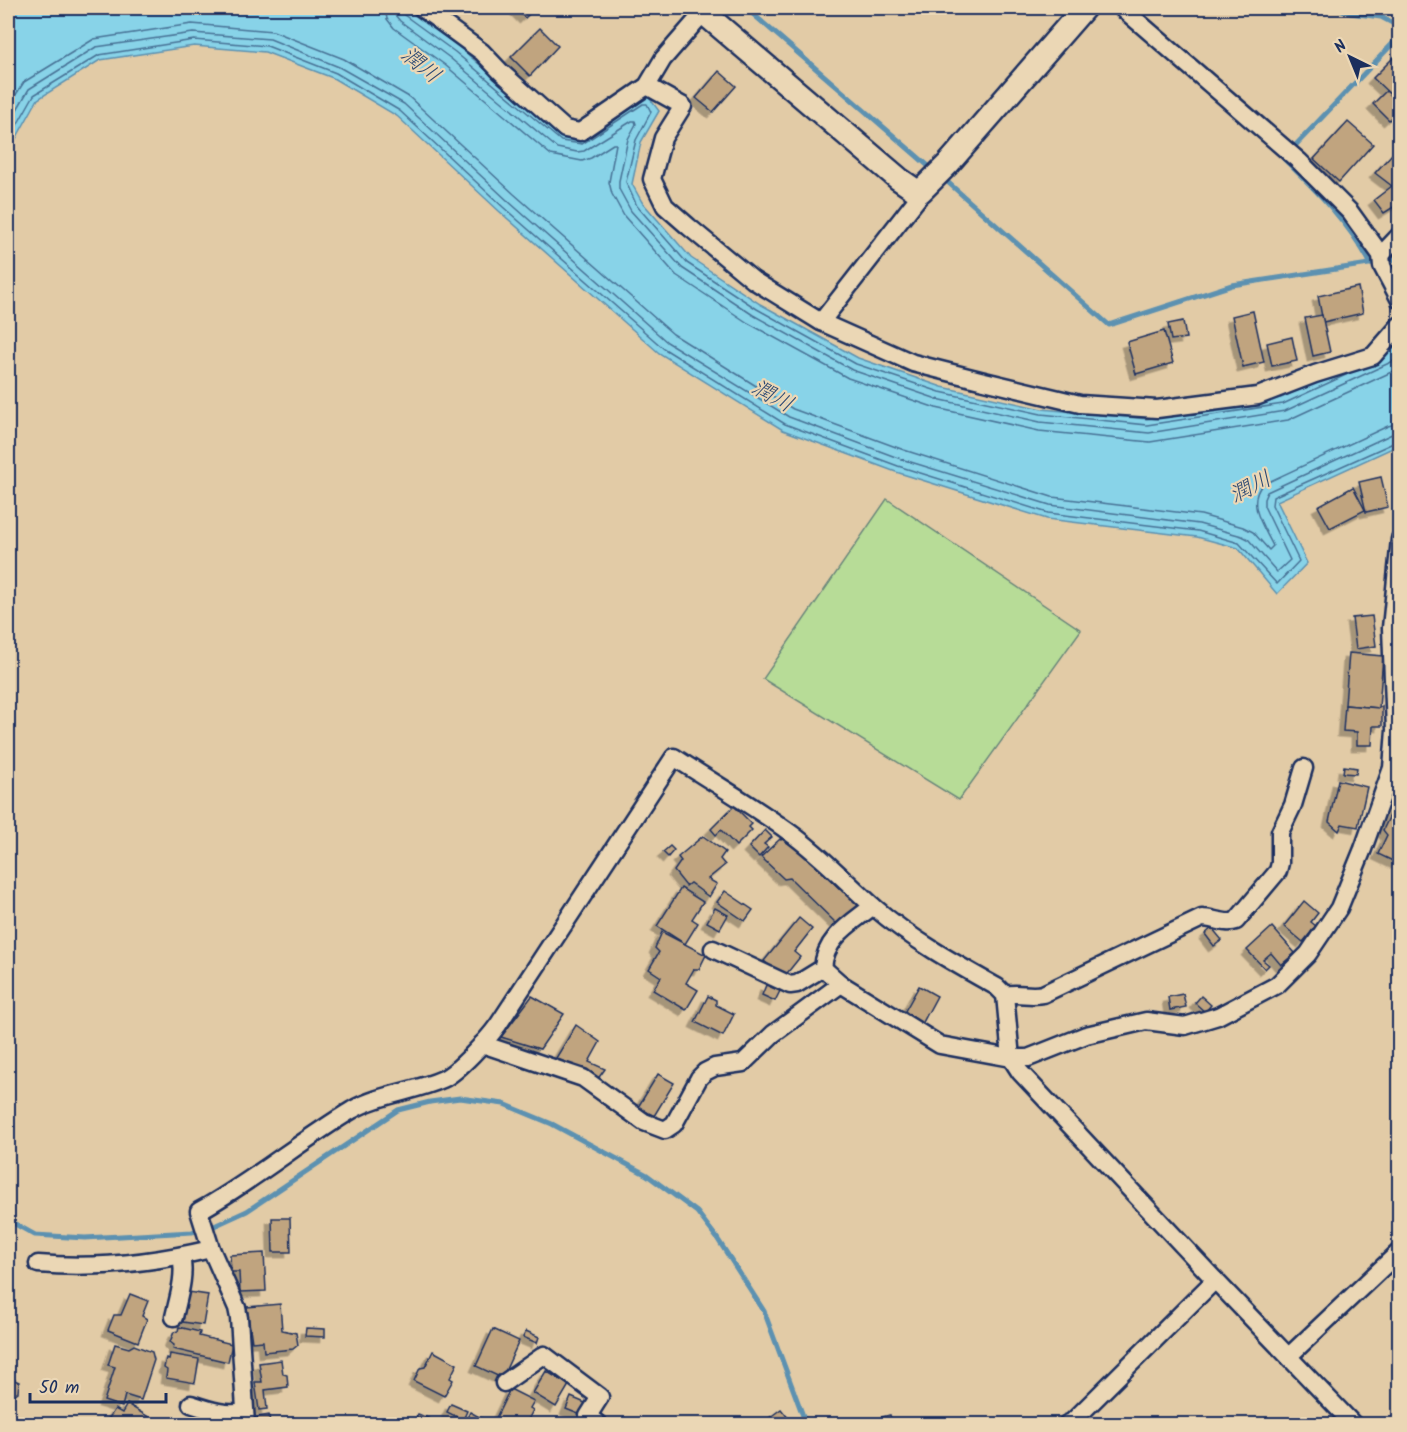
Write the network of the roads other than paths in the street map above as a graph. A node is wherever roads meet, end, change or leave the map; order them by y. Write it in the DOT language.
graph roads {
  1 [pos="422,8"];
  2 [pos="1084,8"];
  3 [pos="1122,8"];
  4 [pos="708,17"];
  5 [pos="647,86"];
  6 [pos="928,184"];
  7 [pos="1400,236"];
  8 [pos="1382,255"];
  9 [pos="1400,300"];
  10 [pos="821,322"];
  11 [pos="1400,325"];
  12 [pos="1400,539"];
  13 [pos="1304,768"];
  14 [pos="1396,769"];
  15 [pos="873,906"];
  16 [pos="713,949"];
  17 [pos="823,968"];
  18 [pos="841,984"];
  19 [pos="1005,994"];
  20 [pos="483,1044"];
  21 [pos="1011,1058"];
  22 [pos="209,1244"];
  23 [pos="1400,1251"];
  24 [pos="181,1256"];
  25 [pos="38,1264"];
  26 [pos="1215,1280"];
  27 [pos="174,1317"];
  28 [pos="1289,1356"];
  29 [pos="504,1383"];
  30 [pos="191,1404"];
  31 [pos="245,1418"];
  32 [pos="598,1425"];
  33 [pos="1067,1425"];
  34 [pos="1353,1425"];
  1 -- 5 [label="street"];
  2 -- 6 [label="street"];
  3 -- 8 [label="street"];
  4 -- 5 [label="street"];
  4 -- 6 [label="street"];
  5 -- 10 [label="street"];
  6 -- 10 [label="street"];
  7 -- 8 [label="street"];
  8 -- 9 [label="street"];
  10 -- 11 [label="street"];
  12 -- 14 [label="street"];
  13 -- 19 [label="street"];
  14 -- 21 [label="street"];
  15 -- 17 [label="street"];
  15 -- 19 [label="street"];
  15 -- 20 [label="street"];
  16 -- 17 [label="street"];
  17 -- 18 [label="street"];
  18 -- 20 [label="street"];
  18 -- 21 [label="street"];
  19 -- 21 [label="street"];
  20 -- 22 [label="street"];
  21 -- 26 [label="street"];
  22 -- 24 [label="street"];
  22 -- 31 [label="street"];
  23 -- 28 [label="street"];
  24 -- 25 [label="street"];
  24 -- 27 [label="street"];
  26 -- 28 [label="street"];
  26 -- 33 [label="street"];
  28 -- 34 [label="street"];
  29 -- 32 [label="street"];
  30 -- 31 [label="street"];
}
